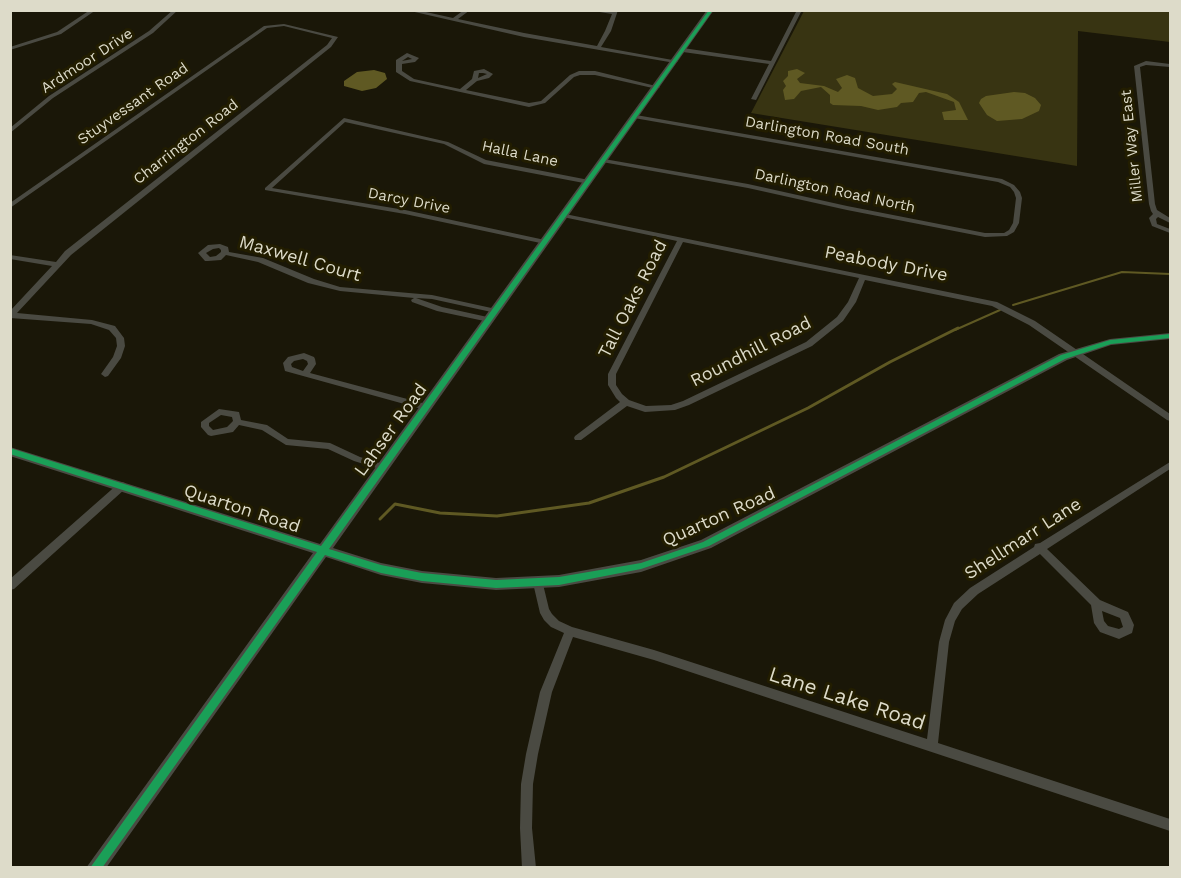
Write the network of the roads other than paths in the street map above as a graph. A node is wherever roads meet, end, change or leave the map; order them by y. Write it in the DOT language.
graph roads {
  1 [pos="94,10"];
  2 [pos="176,10"];
  3 [pos="408,10"];
  4 [pos="468,10"];
  5 [pos="589,10"];
  6 [pos="711,10"];
  7 [pos="800,10"];
  8 [pos="616,12"];
  9 [pos="453,20"];
  10 [pos="272,25"];
  11 [pos="598,48"];
  12 [pos="10,49"];
  13 [pos="683,51"];
  14 [pos="675,62"];
  15 [pos="400,63"];
  16 [pos="772,63"];
  17 [pos="1170,65"];
  18 [pos="475,80"];
  19 [pos="657,87"];
  20 [pos="462,91"];
  21 [pos="753,99"];
  22 [pos="636,117"];
  23 [pos="10,131"];
  24 [pos="604,161"];
  25 [pos="589,182"];
  26 [pos="1012,186"];
  27 [pos="267,189"];
  28 [pos="10,206"];
  29 [pos="1157,214"];
  30 [pos="565,216"];
  31 [pos="1170,221"];
  32 [pos="1170,231"];
  33 [pos="681,240"];
  34 [pos="545,242"];
  35 [pos="225,254"];
  36 [pos="10,257"];
  37 [pos="57,264"];
  38 [pos="863,277"];
  39 [pos="404,297"];
  40 [pos="496,311"];
  41 [pos="11,315"];
  42 [pos="489,321"];
  43 [pos="1170,336"];
  44 [pos="1075,352"];
  45 [pos="105,374"];
  46 [pos="305,374"];
  47 [pos="626,402"];
  48 [pos="426,407"];
  49 [pos="1170,418"];
  50 [pos="237,422"];
  51 [pos="578,438"];
  52 [pos="10,451"];
  53 [pos="1170,465"];
  54 [pos="383,467"];
  55 [pos="122,486"];
  56 [pos="1039,547"];
  57 [pos="323,551"];
  58 [pos="538,583"];
  59 [pos="10,586"];
  60 [pos="1096,603"];
  61 [pos="570,631"];
  62 [pos="932,747"];
  63 [pos="1170,825"];
  64 [pos="95,867"];
  65 [pos="529,867"];
  1 -- 12 [label="street"];
  2 -- 23 [label="street, Ardmoor Drive"];
  3 -- 9 [label="street"];
  4 -- 9 [label="street"];
  5 -- 8 [label="street"];
  6 -- 13 [label="street, Lahser Road"];
  7 -- 16 [label="street"];
  8 -- 11 [label="street"];
  9 -- 11 [label="street"];
  10 -- 28 [label="street, Stuyvessant Road"];
  10 -- 37 [label="street, Charrington Road"];
  11 -- 14 [label="street"];
  13 -- 14 [label="street, Lahser Road"];
  13 -- 16 [label="street"];
  14 -- 19 [label="street, Lahser Road"];
  15 -- 20 [label="street"];
  16 -- 21 [label="street"];
  17 -- 29 [label="street, Miller Way East"];
  18 -- 20 [label="street"];
  19 -- 20 [label="street"];
  19 -- 22 [label="street, Lahser Road"];
  22 -- 24 [label="street, Lahser Road"];
  22 -- 26 [label="street, Darlington Road South"];
  24 -- 25 [label="street, Lahser Road"];
  24 -- 26 [label="street, Darlington Road North"];
  25 -- 27 [label="street, Halla Lane"];
  25 -- 30 [label="street, Lahser Road"];
  27 -- 34 [label="street, Darcy Drive"];
  29 -- 31 [label="street, Miller Way East"];
  29 -- 32 [label="street"];
  30 -- 33 [label="street, Peabody Drive"];
  30 -- 34 [label="street, Lahser Road"];
  33 -- 38 [label="street, Peabody Drive"];
  33 -- 47 [label="street, Tall Oaks Road"];
  34 -- 40 [label="street, Lahser Road"];
  35 -- 39 [label="street, Maxwell Court"];
  36 -- 37 [label="street"];
  37 -- 41 [label="street, Charrington Road"];
  38 -- 44 [label="street, Peabody Drive"];
  38 -- 47 [label="street, Roundhill Road"];
  39 -- 40 [label="street, Maxwell Court"];
  39 -- 42 [label="street, Maxwell Court"];
  40 -- 42 [label="street, Lahser Road"];
  41 -- 45 [label="street"];
  42 -- 48 [label="street, Lahser Road"];
  43 -- 44 [label="street, Quarton Road"];
  44 -- 49 [label="street, Peabody Drive"];
  44 -- 58 [label="street, Quarton Road"];
  46 -- 48 [label="street"];
  47 -- 51 [label="street"];
  48 -- 54 [label="street, Lahser Road"];
  50 -- 54 [label="street"];
  52 -- 55 [label="street, Quarton Road"];
  53 -- 56 [label="street, Shellmarr Lane"];
  54 -- 57 [label="street, Lahser Road"];
  55 -- 57 [label="street, Quarton Road"];
  55 -- 59 [label="street"];
  56 -- 60 [label="street"];
  56 -- 62 [label="street, Shellmarr Lane"];
  57 -- 58 [label="street, Quarton Road"];
  57 -- 64 [label="street, Lahser Road"];
  58 -- 61 [label="street, Lane Lake Road"];
  61 -- 62 [label="street, Lane Lake Road"];
  61 -- 65 [label="street"];
  62 -- 63 [label="street, Lane Lake Road"];
}
